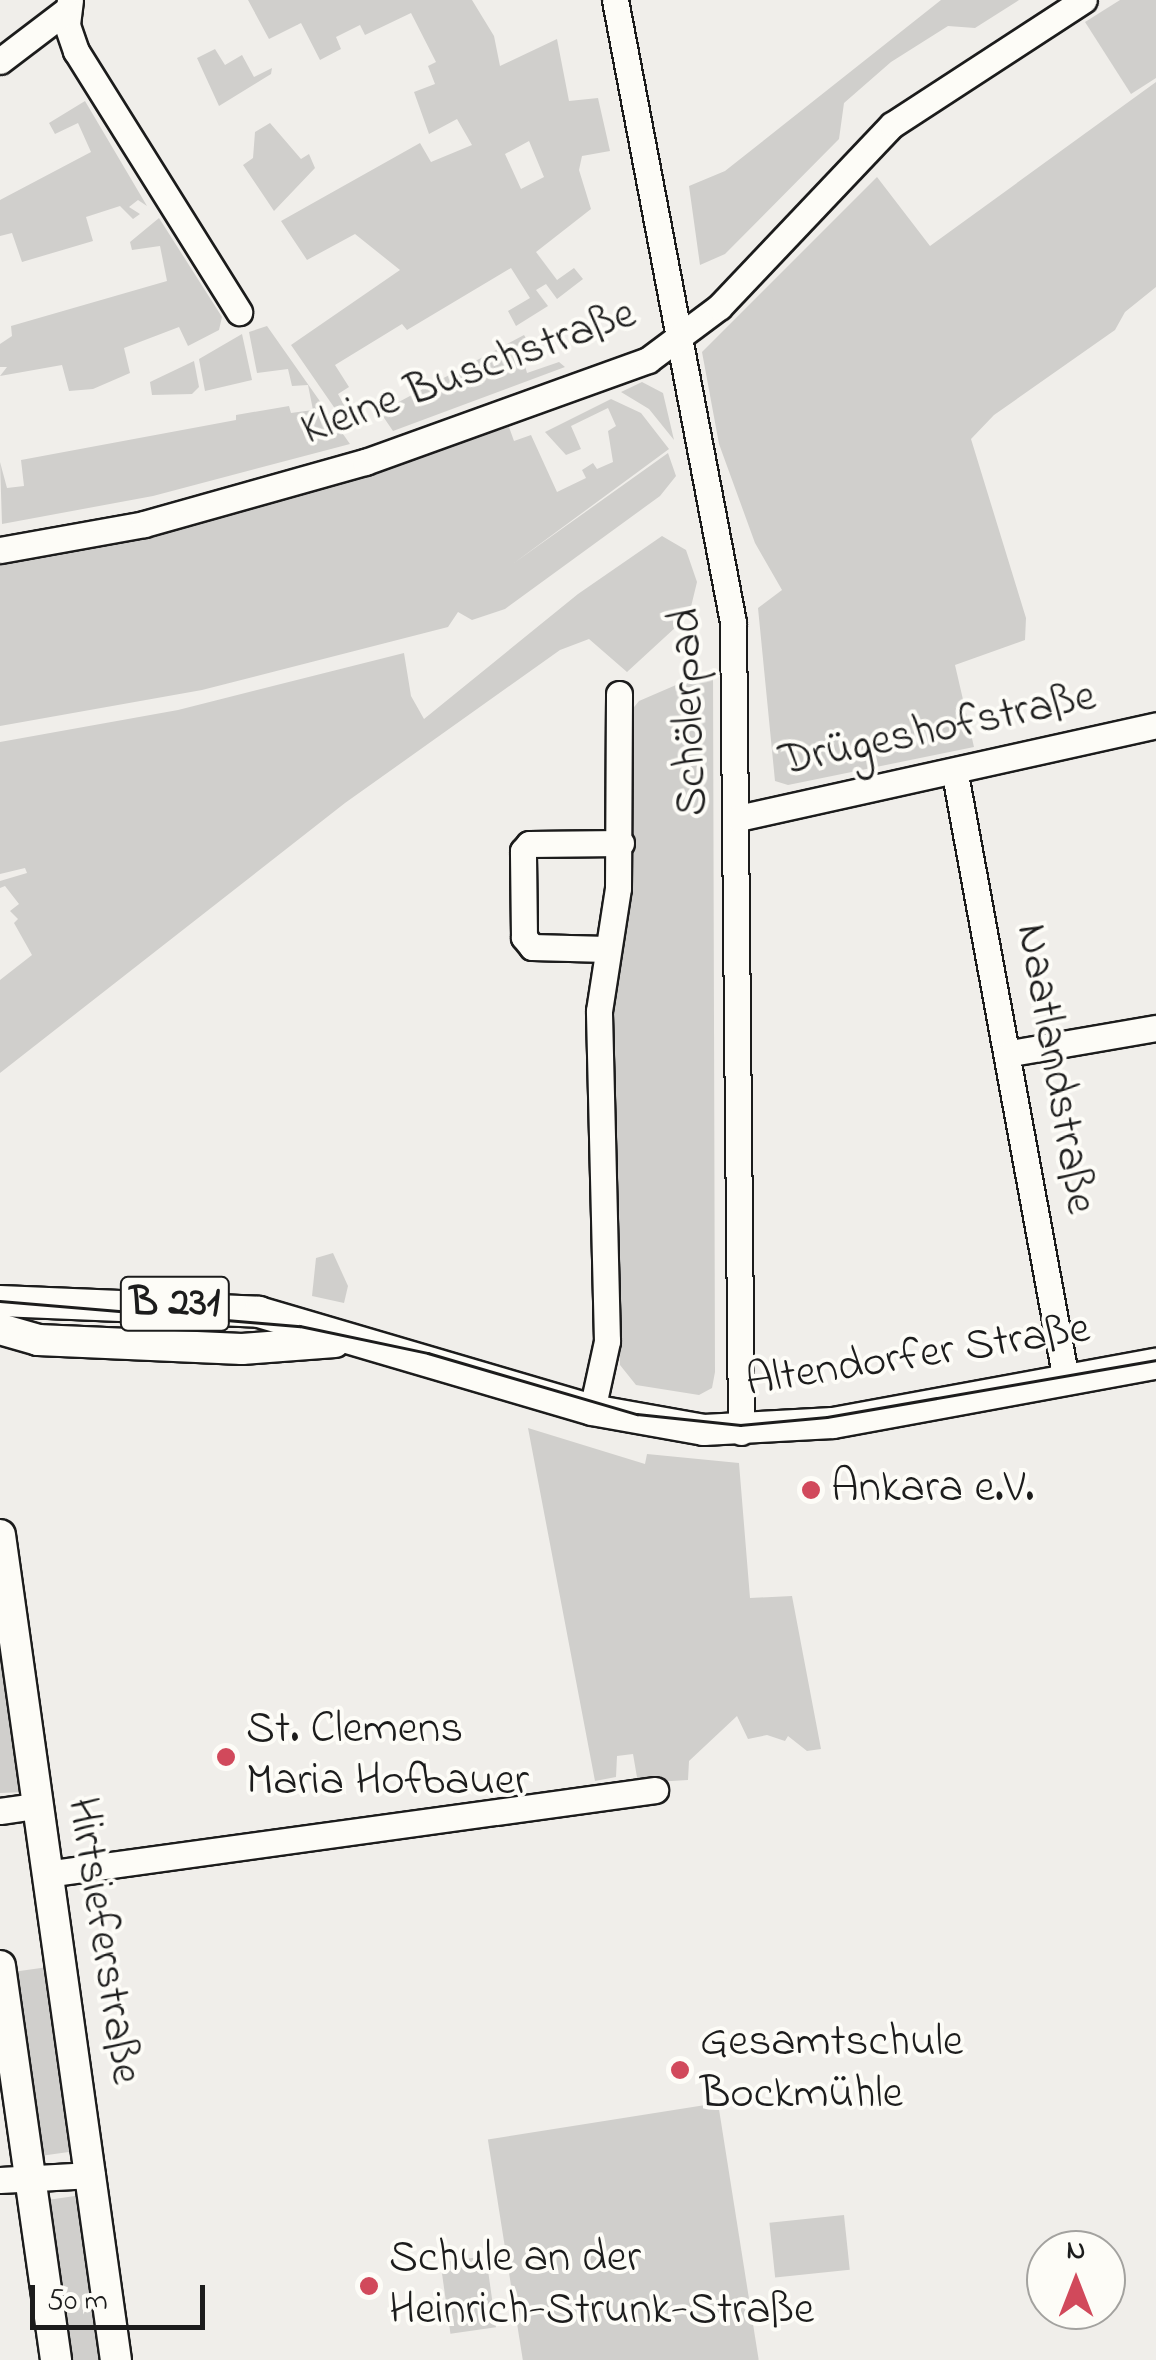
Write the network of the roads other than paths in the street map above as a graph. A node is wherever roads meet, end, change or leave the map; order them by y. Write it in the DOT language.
graph roads {
  1 [pos="614,0"];
  2 [pos="1084,0"];
  3 [pos="68,5"];
  4 [pos="0,61"];
  5 [pos="239,312"];
  6 [pos="676,344"];
  7 [pos="0,550"];
  8 [pos="619,694"];
  9 [pos="1156,725"];
  10 [pos="955,774"];
  11 [pos="738,818"];
  12 [pos="620,843"];
  13 [pos="607,949"];
  14 [pos="1156,1028"];
  15 [pos="1010,1052"];
  16 [pos="0,1301"];
  17 [pos="0,1329"];
  18 [pos="344,1341"];
  19 [pos="1156,1364"];
  20 [pos="1066,1380"];
  21 [pos="592,1410"];
  22 [pos="741,1432"];
  23 [pos="0,1535"];
  24 [pos="655,1790"];
  25 [pos="36,1806"];
  26 [pos="0,1810"];
  27 [pos="46,1874"];
  28 [pos="0,1966"];
  29 [pos="92,2175"];
  30 [pos="31,2179"];
  31 [pos="0,2180"];
  32 [pos="56,2360"];
  33 [pos="116,2360"];
  1 -- 6 [label="street, Schölerpad"];
  2 -- 6 [label="street, Kleine Buschstraße"];
  3 -- 4 [label="street"];
  3 -- 5 [label="street"];
  6 -- 7 [label="street, Kleine Buschstraße"];
  6 -- 11 [label="street, Schölerpad"];
  8 -- 12 [label="street, Schölerpad"];
  9 -- 10 [label="street, Drügeshofstraße"];
  10 -- 11 [label="street, Drügeshofstraße"];
  10 -- 15 [label="street, Naatlandstraße"];
  11 -- 22 [label="street, Schölerpad"];
  12 -- 13 [label="street, Schölerpad"];
  12 -- 13 [label="street, Schölerpad"];
  13 -- 21 [label="street, Schölerpad"];
  14 -- 15 [label="street"];
  15 -- 20 [label="street, Naatlandstraße"];
  16 -- 18 [label="main road, Altendorfer Straße / B 231"];
  17 -- 18 [label="main road, Altendorfer Straße / B 231"];
  18 -- 21 [label="main road, Altendorfer Straße / B 231"];
  19 -- 20 [label="main road, Altendorfer Straße / B 231"];
  20 -- 22 [label="main road, Altendorfer Straße / B 231"];
  21 -- 22 [label="main road, Altendorfer Straße / B 231"];
  23 -- 25 [label="main road, Hirtsieferstraße"];
  24 -- 27 [label="street"];
  25 -- 26 [label="street"];
  25 -- 27 [label="main road, Hirtsieferstraße"];
  27 -- 29 [label="main road, Hirtsieferstraße"];
  28 -- 30 [label="main road"];
  29 -- 30 [label="street"];
  29 -- 33 [label="main road, Hirtsieferstraße"];
  30 -- 31 [label="street"];
  30 -- 32 [label="main road"];
}
